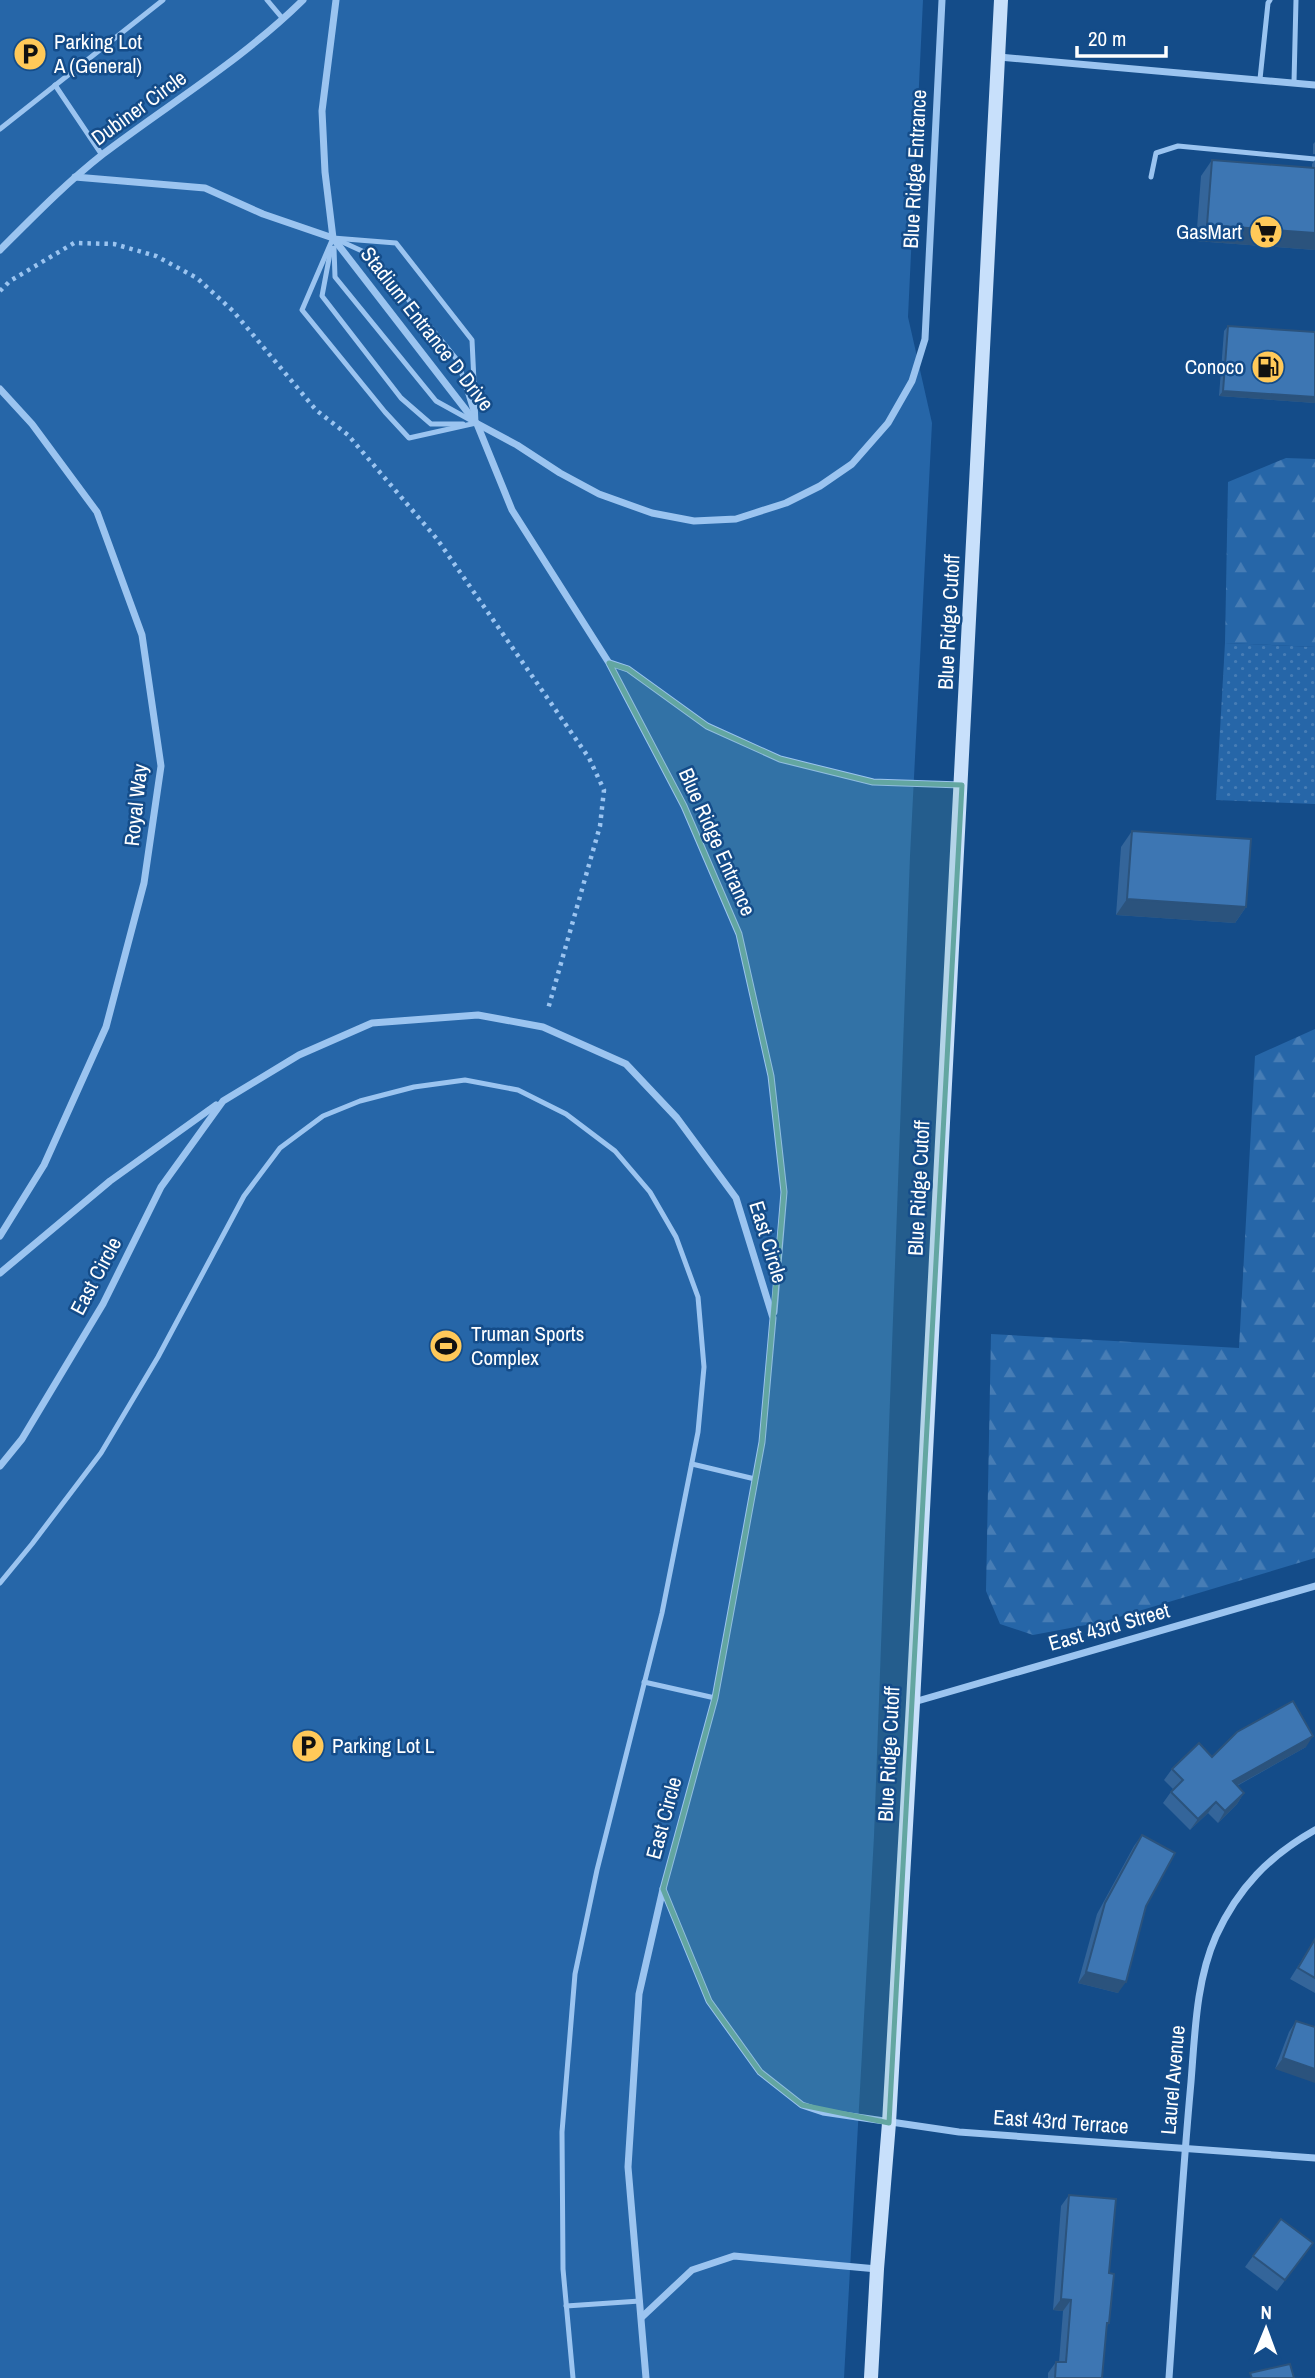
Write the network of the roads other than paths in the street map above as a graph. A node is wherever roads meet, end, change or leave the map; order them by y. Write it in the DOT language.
graph roads {
  1 [pos="163,0"];
  2 [pos="267,0"];
  3 [pos="303,0"];
  4 [pos="336,0"];
  5 [pos="942,0"];
  6 [pos="1000,0"];
  7 [pos="1270,0"];
  8 [pos="1296,0"];
  9 [pos="283,19"];
  10 [pos="999,57"];
  11 [pos="1261,79"];
  12 [pos="1294,82"];
  13 [pos="55,85"];
  14 [pos="1315,85"];
  15 [pos="0,129"];
  16 [pos="102,155"];
  17 [pos="1315,159"];
  18 [pos="75,177"];
  19 [pos="1151,177"];
  20 [pos="333,238"];
  21 [pos="0,250"];
  22 [pos="925,339"];
  23 [pos="0,389"];
  24 [pos="476,423"];
  25 [pos="609,663"];
  26 [pos="962,785"];
  27 [pos="223,1101"];
  28 [pos="0,1236"];
  29 [pos="0,1273"];
  30 [pos="773,1318"];
  31 [pos="692,1464"];
  32 [pos="0,1466"];
  33 [pos="755,1479"];
  34 [pos="0,1583"];
  35 [pos="1315,1586"];
  36 [pos="644,1682"];
  37 [pos="715,1698"];
  38 [pos="913,1703"];
  39 [pos="1315,1830"];
  40 [pos="663,1889"];
  41 [pos="890,2123"];
  42 [pos="1184,2149"];
  43 [pos="1315,2158"];
  44 [pos="877,2269"];
  45 [pos="641,2301"];
  46 [pos="566,2306"];
  47 [pos="642,2317"];
  48 [pos="573,2378"];
  49 [pos="646,2378"];
  50 [pos="871,2378"];
  51 [pos="1170,2378"];
  1 -- 13 [label="lane"];
  2 -- 9 [label="lane"];
  3 -- 9 [label="street, Dubiner Circle"];
  4 -- 20 [label="street, Stadium Entrance D Drive"];
  5 -- 22 [label="street, Blue Ridge Entrance"];
  6 -- 10 [label="main road, Blue Ridge Cutoff"];
  7 -- 11 [label="lane"];
  8 -- 12 [label="lane"];
  9 -- 16 [label="street, Dubiner Circle"];
  10 -- 11 [label="street"];
  10 -- 26 [label="main road, Blue Ridge Cutoff"];
  11 -- 12 [label="street"];
  12 -- 14 [label="street"];
  13 -- 15 [label="lane"];
  13 -- 16 [label="lane"];
  16 -- 18 [label="street, Dubiner Circle"];
  17 -- 19 [label="lane"];
  18 -- 20 [label="street"];
  18 -- 21 [label="street, Dubiner Circle"];
  20 -- 24 [label="street, Stadium Entrance D Drive"];
  20 -- 24 [label="lane"];
  20 -- 24 [label="lane"];
  20 -- 24 [label="lane"];
  20 -- 24 [label="lane"];
  20 -- 24 [label="lane"];
  22 -- 24 [label="street, Stadium Entrance D Drive"];
  23 -- 28 [label="street, Royal Way"];
  24 -- 25 [label="street, Blue Ridge Entrance"];
  25 -- 26 [label="street"];
  25 -- 30 [label="street, Blue Ridge Entrance"];
  26 -- 38 [label="main road, Blue Ridge Cutoff"];
  27 -- 29 [label="street, East Circle"];
  27 -- 30 [label="street, East Circle"];
  27 -- 32 [label="street, East Circle"];
  30 -- 33 [label="street, East Circle"];
  31 -- 33 [label="lane"];
  31 -- 34 [label="lane"];
  31 -- 36 [label="lane"];
  33 -- 37 [label="street, East Circle"];
  35 -- 38 [label="street, East 43rd Street"];
  36 -- 37 [label="lane"];
  36 -- 46 [label="lane"];
  37 -- 40 [label="street, East Circle"];
  38 -- 41 [label="main road, Blue Ridge Cutoff"];
  39 -- 42 [label="street, Laurel Avenue"];
  40 -- 41 [label="street, East Circle"];
  40 -- 45 [label="street, East Circle"];
  41 -- 42 [label="street, East 43rd Terrace"];
  41 -- 44 [label="main road, Blue Ridge Cutoff"];
  42 -- 43 [label="street, East 43rd Terrace"];
  42 -- 51 [label="street, Laurel Avenue"];
  44 -- 47 [label="street"];
  44 -- 50 [label="main road, Blue Ridge Cutoff"];
  45 -- 46 [label="lane"];
  45 -- 47 [label="street, East Circle"];
  46 -- 48 [label="lane"];
  47 -- 49 [label="street, East Circle"];
}
